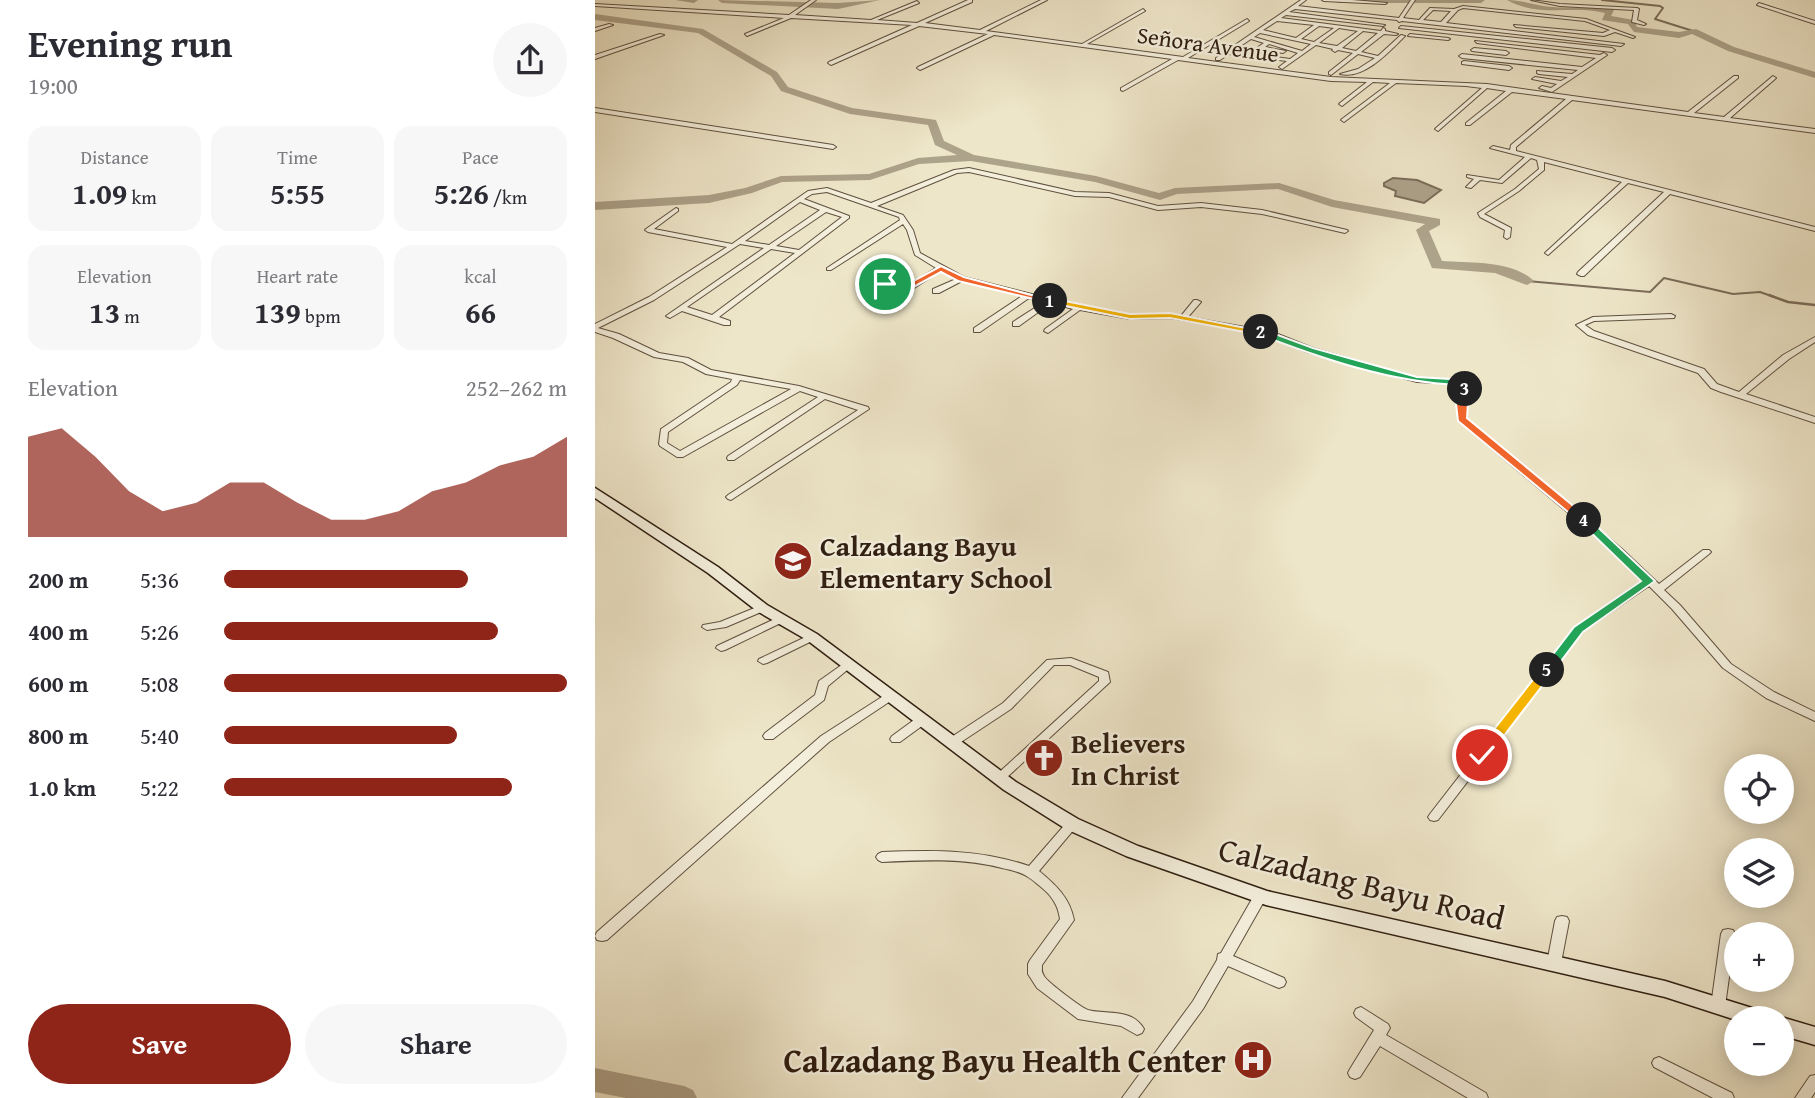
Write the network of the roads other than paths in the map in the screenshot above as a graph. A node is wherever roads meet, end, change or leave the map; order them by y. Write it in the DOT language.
graph roads {
  1 [pos="1045,0"];
  2 [pos="1304,0"];
  3 [pos="1533,0"];
  4 [pos="1569,0"];
  5 [pos="1582,0"];
  6 [pos="1767,0"];
  7 [pos="813,1"];
  8 [pos="970,1"];
  9 [pos="1325,1"];
  10 [pos="1413,1"];
  11 [pos="917,2"];
  12 [pos="1363,3"];
  13 [pos="595,5"];
  14 [pos="1293,7"];
  15 [pos="1593,7"];
  16 [pos="1357,8"];
  17 [pos="1456,9"];
  18 [pos="1481,9"];
  19 [pos="1143,10"];
  20 [pos="1781,12"];
  21 [pos="1285,13"];
  22 [pos="1611,13"];
  23 [pos="1350,14"];
  24 [pos="1636,15"];
  25 [pos="1815,15"];
  26 [pos="1370,16"];
  27 [pos="789,18"];
  28 [pos="1559,18"];
  29 [pos="1276,19"];
  30 [pos="1397,19"];
  31 [pos="1247,20"];
  32 [pos="1521,20"];
  33 [pos="870,21"];
  34 [pos="1383,21"];
  35 [pos="1297,22"];
  36 [pos="1419,22"];
  37 [pos="1552,23"];
  38 [pos="1815,23"];
  39 [pos="923,24"];
  40 [pos="1319,24"];
  41 [pos="1442,24"];
  42 [pos="1644,24"];
  43 [pos="611,25"];
  44 [pos="1516,26"];
  45 [pos="1338,27"];
  46 [pos="1464,27"];
  47 [pos="1543,29"];
  48 [pos="595,30"];
  49 [pos="1362,30"];
  50 [pos="1615,30"];
  51 [pos="982,31"];
  52 [pos="1259,31"];
  53 [pos="1383,32"];
  54 [pos="1640,32"];
  55 [pos="994,33"];
  56 [pos="1402,33"];
  57 [pos="1459,33"];
  58 [pos="1279,34"];
  59 [pos="662,35"];
  60 [pos="747,35"];
  61 [pos="1534,35"];
  62 [pos="1604,35"];
  63 [pos="1250,37"];
  64 [pos="1633,37"];
  65 [pos="1297,39"];
  66 [pos="1454,40"];
  67 [pos="1525,41"];
  68 [pos="1269,42"];
  69 [pos="1083,44"];
  70 [pos="1621,44"];
  71 [pos="1314,45"];
  72 [pos="1515,47"];
  73 [pos="595,48"];
  74 [pos="1537,49"];
  75 [pos="1335,50"];
  76 [pos="1474,50"];
  77 [pos="1612,50"];
  78 [pos="610,51"];
  79 [pos="1229,52"];
  80 [pos="1299,53"];
  81 [pos="1356,53"];
  82 [pos="1506,53"];
  83 [pos="1462,55"];
  84 [pos="1529,55"];
  85 [pos="595,57"];
  86 [pos="1178,57"];
  87 [pos="1378,57"];
  88 [pos="1602,57"];
  89 [pos="1185,59"];
  90 [pos="1290,60"];
  91 [pos="1497,60"];
  92 [pos="1519,62"];
  93 [pos="1593,62"];
  94 [pos="831,63"];
  95 [pos="1464,63"];
  96 [pos="1282,66"];
  97 [pos="1487,66"];
  98 [pos="920,68"];
  99 [pos="1290,68"];
  100 [pos="1509,68"];
  101 [pos="1583,69"];
  102 [pos="1318,71"];
  103 [pos="1539,72"];
  104 [pos="1331,73"];
  105 [pos="1573,76"];
  106 [pos="1736,77"];
  107 [pos="1773,78"];
  108 [pos="1535,79"];
  109 [pos="1370,82"];
  110 [pos="1394,82"];
  111 [pos="1562,83"];
  112 [pos="1487,86"];
  113 [pos="1523,86"];
  114 [pos="1123,89"];
  115 [pos="1512,89"];
  116 [pos="1571,98"];
  117 [pos="1342,104"];
  118 [pos="595,110"];
  119 [pos="1689,114"];
  120 [pos="1725,119"];
  121 [pos="1344,120"];
  122 [pos="1468,124"];
  123 [pos="1438,129"];
  124 [pos="1815,131"];
  125 [pos="833,147"];
  126 [pos="1493,148"];
  127 [pos="1513,152"];
  128 [pos="1529,156"];
  129 [pos="1540,158"];
  130 [pos="1469,176"];
  131 [pos="1479,178"];
  132 [pos="1627,181"];
  133 [pos="1469,187"];
  134 [pos="1668,192"];
  135 [pos="799,200"];
  136 [pos="873,206"];
  137 [pos="676,210"];
  138 [pos="824,210"];
  139 [pos="904,221"];
  140 [pos="1815,229"];
  141 [pos="1345,231"];
  142 [pos="1507,237"];
  143 [pos="735,244"];
  144 [pos="769,247"];
  145 [pos="801,252"];
  146 [pos="1548,253"];
  147 [pos="941,268"];
  148 [pos="829,269"];
  149 [pos="1581,274"];
  150 [pos="961,279"];
  151 [pos="885,284"];
  152 [pos="936,290"];
  153 [pos="1029,295"];
  154 [pos="1050,301"];
  155 [pos="1197,302"];
  156 [pos="681,308"];
  157 [pos="1079,308"];
  158 [pos="670,316"];
  159 [pos="1671,316"];
  160 [pos="1184,317"];
  161 [pos="713,318"];
  162 [pos="727,323"];
  163 [pos="1016,324"];
  164 [pos="595,329"];
  165 [pos="977,330"];
  166 [pos="1048,331"];
  167 [pos="1815,339"];
  168 [pos="737,377"];
  169 [pos="799,388"];
  170 [pos="1740,395"];
  171 [pos="823,397"];
  172 [pos="1815,420"];
  173 [pos="731,458"];
  174 [pos="595,492"];
  175 [pos="731,497"];
  176 [pos="1706,552"];
  177 [pos="1649,581"];
  178 [pos="1659,589"];
  179 [pos="762,608"];
  180 [pos="781,619"];
  181 [pos="707,627"];
  182 [pos="812,637"];
  183 [pos="721,648"];
  184 [pos="763,661"];
  185 [pos="847,666"];
  186 [pos="888,697"];
  187 [pos="1815,717"];
  188 [pos="922,720"];
  189 [pos="769,736"];
  190 [pos="896,739"];
  191 [pos="954,741"];
  192 [pos="1000,777"];
  193 [pos="1434,817"];
  194 [pos="1072,824"];
  195 [pos="882,857"];
  196 [pos="1031,872"];
  197 [pos="1261,896"];
  198 [pos="1562,921"];
  199 [pos="602,936"];
  200 [pos="1223,958"];
  201 [pos="1554,963"];
  202 [pos="1724,963"];
  203 [pos="1279,982"];
  204 [pos="1718,1006"];
  205 [pos="1724,1008"];
  206 [pos="1361,1013"];
  207 [pos="1137,1029"];
  208 [pos="1794,1030"];
  209 [pos="1815,1036"];
  210 [pos="1377,1037"];
  211 [pos="1659,1063"];
  212 [pos="1355,1073"];
  213 [pos="1815,1081"];
  214 [pos="1477,1097"];
  215 [pos="1129,1098"];
  216 [pos="1727,1098"];
  217 [pos="1802,1098"];
  1 -- 51 [label="street"];
  2 -- 14 [label="street"];
  3 -- 15 [label="street"];
  4 -- 5 [label="street"];
  5 -- 15 [label="street"];
  6 -- 20 [label="street"];
  7 -- 27 [label="street"];
  8 -- 39 [label="street"];
  9 -- 12 [label="street"];
  9 -- 16 [label="street"];
  10 -- 30 [label="street"];
  11 -- 33 [label="street"];
  12 -- 16 [label="street"];
  12 -- 26 [label="street"];
  13 -- 27 [label="street, Señora Avenue"];
  14 -- 21 [label="street"];
  14 -- 23 [label="street"];
  15 -- 24 [label="street"];
  16 -- 23 [label="street"];
  17 -- 18 [label="street"];
  17 -- 36 [label="street"];
  17 -- 41 [label="street"];
  18 -- 28 [label="street"];
  18 -- 46 [label="street"];
  19 -- 69 [label="street"];
  20 -- 25 [label="street"];
  20 -- 38 [label="street"];
  21 -- 29 [label="street"];
  21 -- 34 [label="street"];
  22 -- 24 [label="street"];
  23 -- 26 [label="street"];
  24 -- 42 [label="street"];
  26 -- 34 [label="street"];
  27 -- 33 [label="street, Señora Avenue"];
  27 -- 60 [label="street"];
  28 -- 37 [label="street"];
  28 -- 50 [label="street"];
  29 -- 35 [label="street"];
  29 -- 52 [label="street"];
  30 -- 34 [label="street"];
  30 -- 36 [label="street"];
  30 -- 56 [label="street"];
  31 -- 89 [label="street"];
  32 -- 37 [label="street"];
  33 -- 39 [label="street, Señora Avenue"];
  34 -- 53 [label="street"];
  35 -- 40 [label="street"];
  35 -- 58 [label="street"];
  36 -- 41 [label="street"];
  37 -- 47 [label="street"];
  37 -- 62 [label="street"];
  39 -- 51 [label="street, Señora Avenue"];
  39 -- 94 [label="street"];
  40 -- 45 [label="street"];
  40 -- 65 [label="street"];
  41 -- 46 [label="street"];
  43 -- 48 [label="street"];
  44 -- 47 [label="street"];
  45 -- 49 [label="street"];
  45 -- 71 [label="street"];
  46 -- 57 [label="street"];
  46 -- 61 [label="street"];
  47 -- 61 [label="street"];
  47 -- 62 [label="street"];
  49 -- 53 [label="street"];
  49 -- 75 [label="street"];
  50 -- 62 [label="street"];
  50 -- 64 [label="street"];
  51 -- 55 [label="street, Señora Avenue"];
  52 -- 58 [label="street"];
  52 -- 63 [label="street"];
  53 -- 56 [label="street"];
  53 -- 81 [label="street"];
  54 -- 64 [label="street"];
  55 -- 69 [label="street, Señora Avenue"];
  55 -- 98 [label="street"];
  56 -- 57 [label="street"];
  56 -- 66 [label="street"];
  56 -- 87 [label="street"];
  57 -- 66 [label="street"];
  57 -- 67 [label="street"];
  58 -- 65 [label="street"];
  59 -- 78 [label="street"];
  61 -- 67 [label="street"];
  61 -- 70 [label="street"];
  63 -- 68 [label="street"];
  63 -- 79 [label="street"];
  64 -- 70 [label="street"];
  65 -- 71 [label="street"];
  66 -- 72 [label="street"];
  67 -- 72 [label="street"];
  67 -- 77 [label="street"];
  68 -- 80 [label="street"];
  68 -- 80 [label="street"];
  69 -- 86 [label="street, Señora Avenue"];
  70 -- 77 [label="street"];
  71 -- 75 [label="street"];
  71 -- 80 [label="street"];
  72 -- 74 [label="street"];
  72 -- 82 [label="street"];
  73 -- 78 [label="street"];
  74 -- 84 [label="street"];
  74 -- 88 [label="street"];
  75 -- 81 [label="street"];
  76 -- 82 [label="street"];
  77 -- 88 [label="street"];
  78 -- 85 [label="street"];
  79 -- 90 [label="street"];
  79 -- 96 [label="street"];
  80 -- 90 [label="street"];
  81 -- 87 [label="street"];
  81 -- 104 [label="street"];
  82 -- 91 [label="street"];
  83 -- 91 [label="street"];
  84 -- 92 [label="street"];
  84 -- 93 [label="street"];
  86 -- 89 [label="street, Señora Avenue"];
  86 -- 114 [label="street"];
  87 -- 104 [label="street"];
  88 -- 93 [label="street"];
  89 -- 109 [label="street, Señora Avenue"];
  90 -- 96 [label="street"];
  91 -- 92 [label="street"];
  91 -- 97 [label="street"];
  92 -- 101 [label="street"];
  93 -- 101 [label="street"];
  95 -- 97 [label="street"];
  96 -- 99 [label="street"];
  97 -- 100 [label="street"];
  101 -- 105 [label="street"];
  102 -- 104 [label="street"];
  103 -- 105 [label="street"];
  105 -- 111 [label="street"];
  106 -- 119 [label="street"];
  107 -- 120 [label="street"];
  108 -- 111 [label="street"];
  109 -- 110 [label="street, Señora Avenue"];
  109 -- 117 [label="street"];
  110 -- 112 [label="street, Señora Avenue"];
  110 -- 121 [label="street"];
  111 -- 113 [label="street"];
  112 -- 115 [label="street, Señora Avenue"];
  112 -- 123 [label="street"];
  115 -- 116 [label="street, Señora Avenue"];
  115 -- 122 [label="street"];
  116 -- 119 [label="street, Señora Avenue"];
  116 -- 127 [label="street"];
  118 -- 125 [label="street"];
  119 -- 120 [label="street, Señora Avenue"];
  120 -- 124 [label="street, Señora Avenue"];
  126 -- 127 [label="street"];
  127 -- 128 [label="street"];
  128 -- 129 [label="street"];
  128 -- 131 [label="street"];
  129 -- 132 [label="street"];
  129 -- 142 [label="street"];
  130 -- 131 [label="street"];
  131 -- 133 [label="street"];
  132 -- 134 [label="street"];
  132 -- 146 [label="street"];
  134 -- 140 [label="street"];
  134 -- 149 [label="street"];
  135 -- 136 [label="street"];
  135 -- 138 [label="street"];
  135 -- 143 [label="street"];
  136 -- 139 [label="street"];
  136 -- 141 [label="street"];
  137 -- 143 [label="street"];
  138 -- 144 [label="street"];
  138 -- 145 [label="street"];
  139 -- 147 [label="street"];
  139 -- 148 [label="street"];
  143 -- 144 [label="street"];
  143 -- 164 [label="street"];
  144 -- 145 [label="street"];
  144 -- 156 [label="street"];
  145 -- 161 [label="street"];
  147 -- 150 [label="street"];
  147 -- 151 [label="street"];
  150 -- 152 [label="street"];
  150 -- 153 [label="street"];
  153 -- 154 [label="street"];
  153 -- 165 [label="street"];
  154 -- 157 [label="street"];
  154 -- 163 [label="street"];
  155 -- 160 [label="street"];
  156 -- 158 [label="street"];
  156 -- 161 [label="street"];
  157 -- 160 [label="street"];
  157 -- 166 [label="street"];
  159 -- 170 [label="street"];
  160 -- 177 [label="street"];
  161 -- 162 [label="street"];
  164 -- 168 [label="street"];
  167 -- 170 [label="street"];
  168 -- 169 [label="street"];
  168 -- 169 [label="street"];
  169 -- 171 [label="street"];
  170 -- 172 [label="street"];
  171 -- 173 [label="street"];
  171 -- 175 [label="street"];
  174 -- 179 [label="street, Calzadang Bayu Road"];
  176 -- 178 [label="street"];
  177 -- 178 [label="street"];
  177 -- 193 [label="street"];
  178 -- 187 [label="street"];
  179 -- 180 [label="street, Calzadang Bayu Road"];
  179 -- 181 [label="street"];
  180 -- 182 [label="street, Calzadang Bayu Road"];
  180 -- 183 [label="street"];
  182 -- 184 [label="street"];
  182 -- 185 [label="street, Calzadang Bayu Road"];
  185 -- 186 [label="street, Calzadang Bayu Road"];
  185 -- 189 [label="street"];
  186 -- 188 [label="street, Calzadang Bayu Road"];
  186 -- 199 [label="street"];
  188 -- 190 [label="street"];
  188 -- 191 [label="street, Calzadang Bayu Road"];
  191 -- 192 [label="street, Calzadang Bayu Road"];
  191 -- 192 [label="street"];
  192 -- 194 [label="street, Calzadang Bayu Road"];
  194 -- 196 [label="street"];
  194 -- 197 [label="street, Calzadang Bayu Road"];
  195 -- 196 [label="street"];
  196 -- 207 [label="street"];
  197 -- 200 [label="street"];
  197 -- 201 [label="street, Calzadang Bayu Road"];
  198 -- 201 [label="street"];
  200 -- 203 [label="street"];
  200 -- 215 [label="street"];
  201 -- 204 [label="street, Calzadang Bayu Road"];
  202 -- 204 [label="street"];
  204 -- 205 [label="street, Calzadang Bayu Road"];
  206 -- 210 [label="street"];
  208 -- 209 [label="street"];
  210 -- 212 [label="street"];
  210 -- 214 [label="street"];
  211 -- 216 [label="street"];
  213 -- 217 [label="street"];
}
